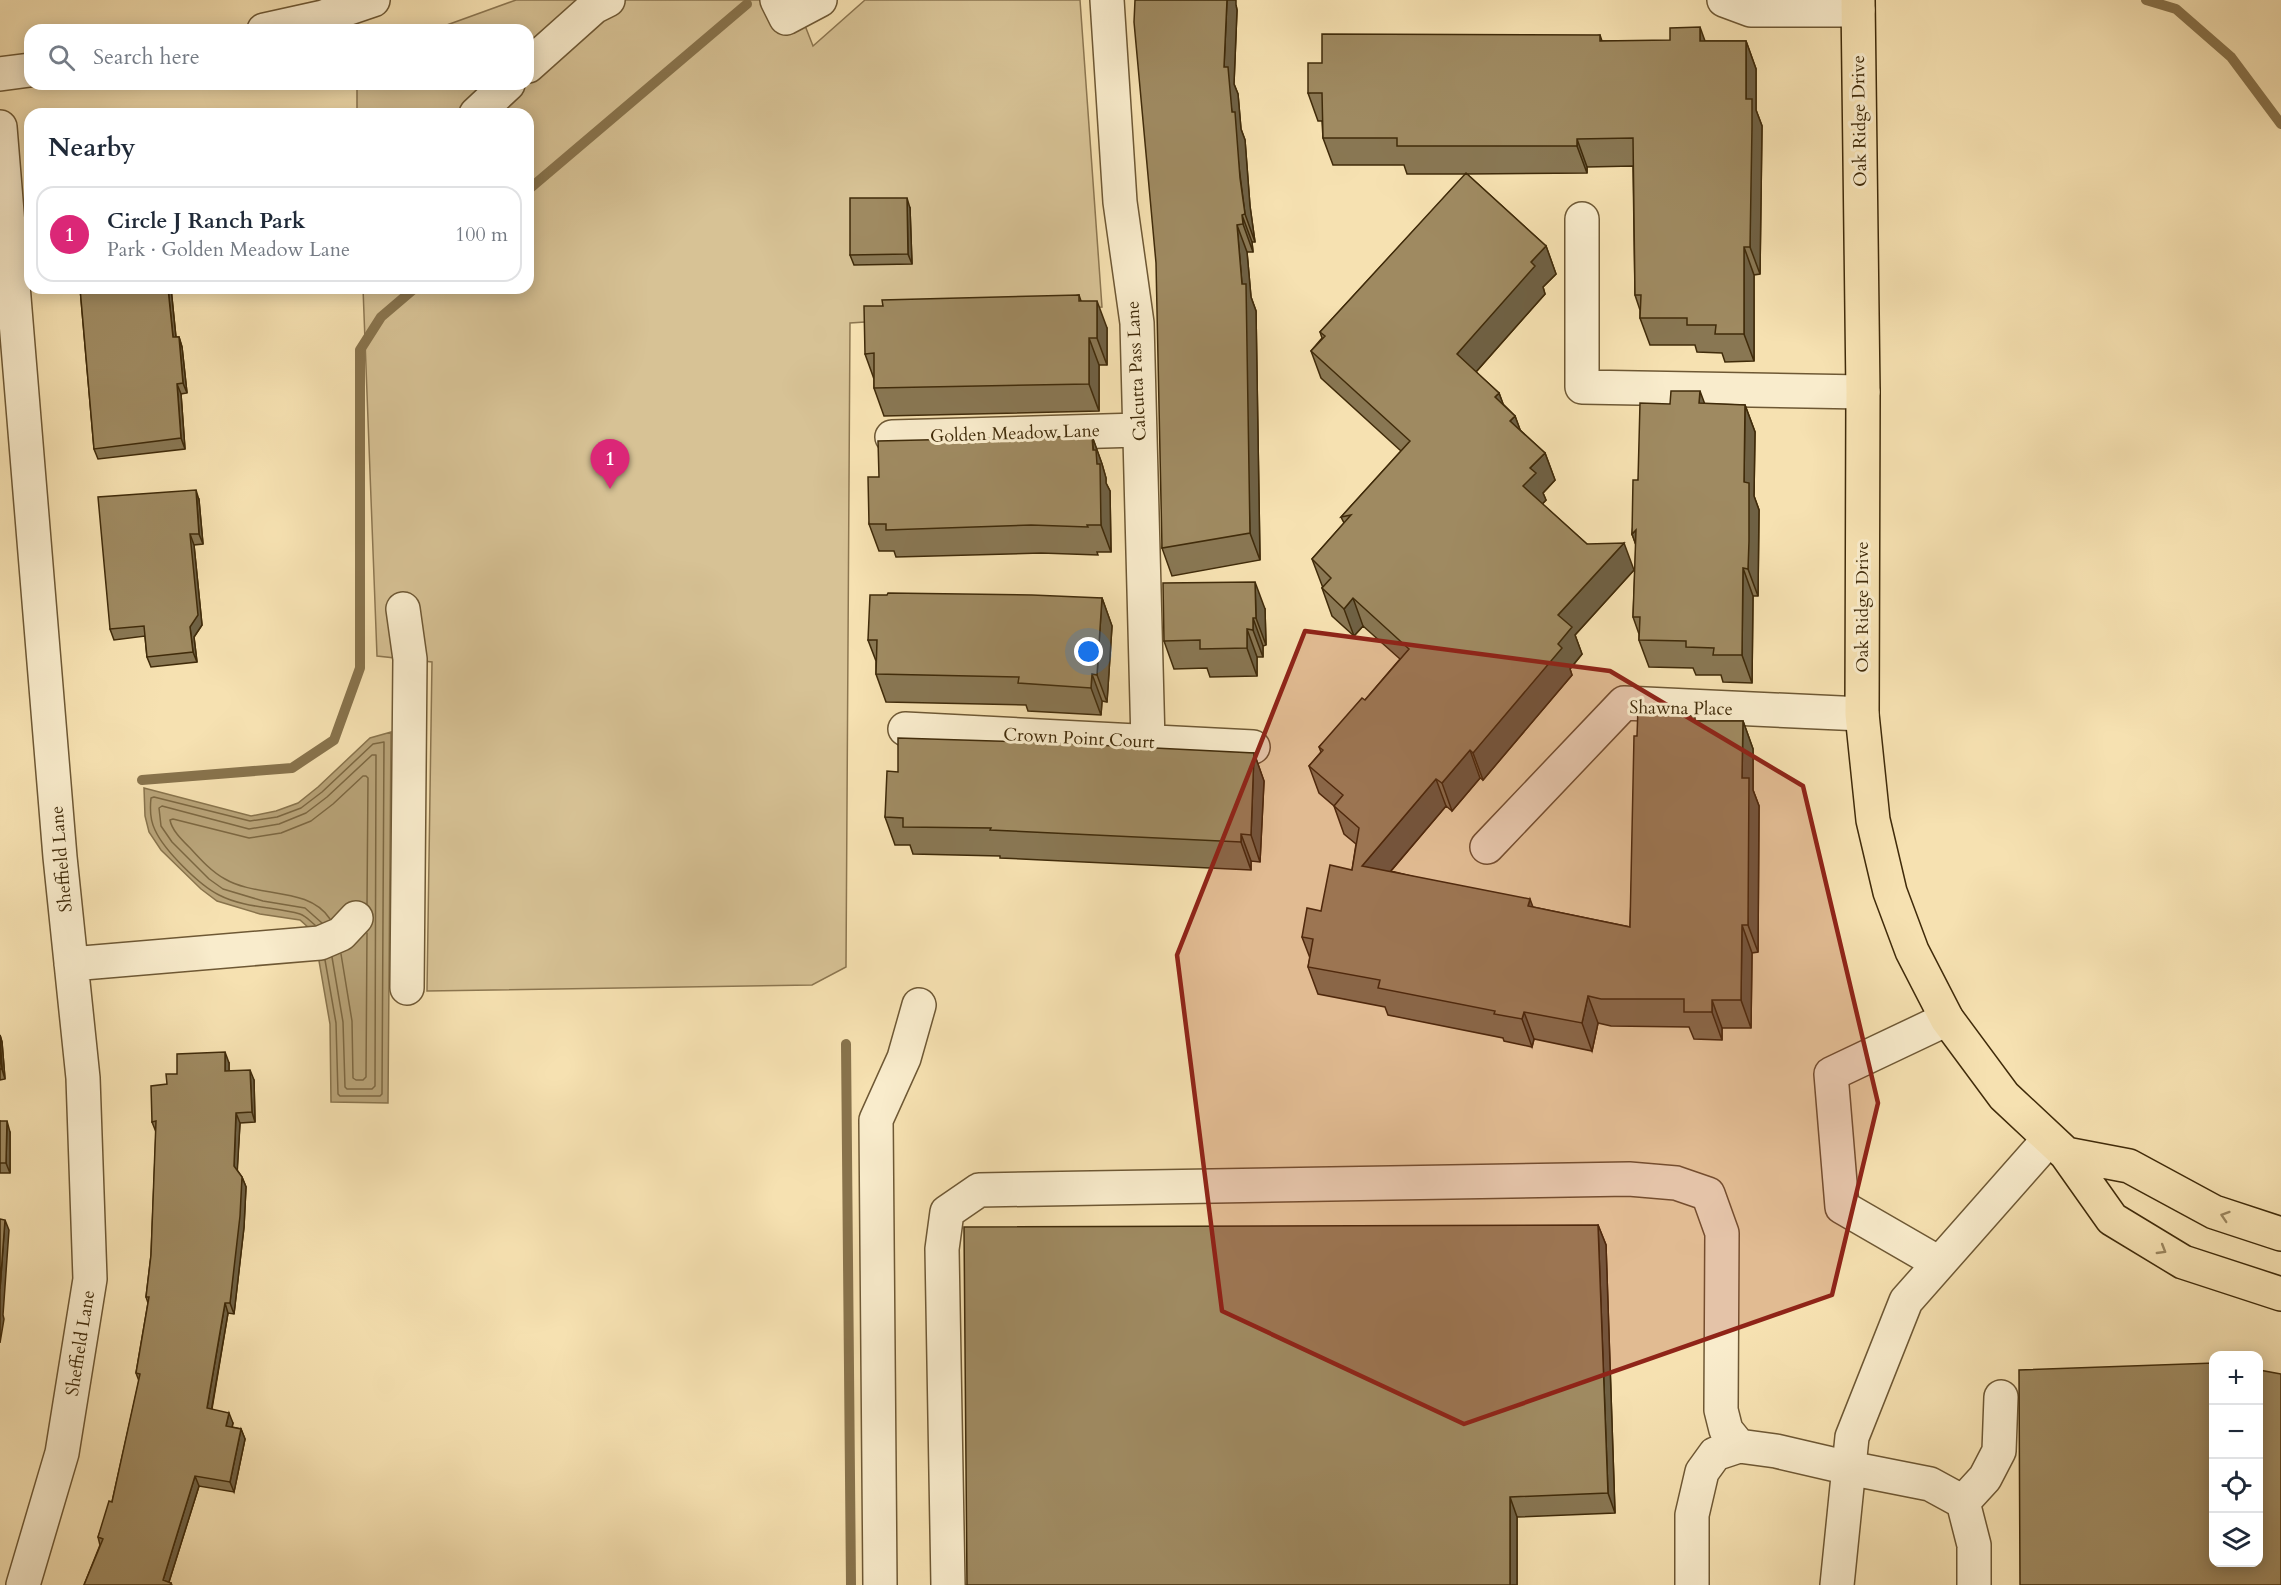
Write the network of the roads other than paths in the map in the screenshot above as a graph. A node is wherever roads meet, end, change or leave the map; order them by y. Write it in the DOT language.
graph roads {
  1 [pos="373,0"];
  2 [pos="608,0"];
  3 [pos="777,0"];
  4 [pos="820,0"];
  5 [pos="1107,0"];
  6 [pos="1724,0"];
  7 [pos="1858,5"];
  8 [pos="291,24"];
  9 [pos="534,61"];
  10 [pos="24,71"];
  11 [pos="0,74"];
  12 [pos="502,90"];
  13 [pos="482,108"];
  14 [pos="0,127"];
  15 [pos="1582,219"];
  16 [pos="1863,392"];
  17 [pos="1139,430"];
  18 [pos="892,437"];
  19 [pos="403,609"];
  20 [pos="1862,714"];
  21 [pos="905,729"];
  22 [pos="1148,742"];
  23 [pos="1253,747"];
  24 [pos="1487,847"];
  25 [pos="356,918"];
  26 [pos="71,964"];
  27 [pos="407,988"];
  28 [pos="919,1005"];
  29 [pos="1947,1020"];
  30 [pos="2057,1147"];
  31 [pos="2281,1234"];
  32 [pos="1939,1263"];
  33 [pos="2281,1294"];
  34 [pos="2001,1396"];
  35 [pos="1739,1446"];
  36 [pos="1849,1468"];
  37 [pos="1963,1502"];
  38 [pos="23,1585"];
  39 [pos="879,1585"];
  40 [pos="948,1585"];
  41 [pos="1692,1585"];
  42 [pos="1837,1585"];
  43 [pos="1974,1585"];
  1 -- 8 [label="street"];
  2 -- 9 [label="street"];
  3 -- 4 [label="street"];
  5 -- 17 [label="street, Calcutta Pass Lane"];
  6 -- 7 [label="street"];
  7 -- 16 [label="main road, Oak Ridge Drive"];
  10 -- 11 [label="street"];
  12 -- 13 [label="street"];
  14 -- 26 [label="street, Sheffield Lane"];
  15 -- 16 [label="street"];
  16 -- 20 [label="main road, Oak Ridge Drive"];
  17 -- 18 [label="street, Golden Meadow Lane"];
  17 -- 22 [label="street, Calcutta Pass Lane"];
  19 -- 27 [label="street"];
  20 -- 24 [label="street, Shawna Place"];
  20 -- 29 [label="main road, Oak Ridge Drive"];
  21 -- 22 [label="street, Crown Point Court"];
  22 -- 23 [label="street, Crown Point Court"];
  25 -- 26 [label="street"];
  26 -- 38 [label="street, Sheffield Lane"];
  28 -- 39 [label="street"];
  29 -- 30 [label="main road, Oak Ridge Drive"];
  29 -- 32 [label="street"];
  31 -- 30 [label="main road, one-way"];
  30 -- 32 [label="street"];
  30 -- 33 [label="main road, Oak Ridge Drive, one-way"];
  32 -- 36 [label="street"];
  34 -- 37 [label="street"];
  35 -- 36 [label="street"];
  35 -- 40 [label="street"];
  35 -- 41 [label="street"];
  36 -- 37 [label="street"];
  36 -- 42 [label="street"];
  37 -- 43 [label="street"];
}
